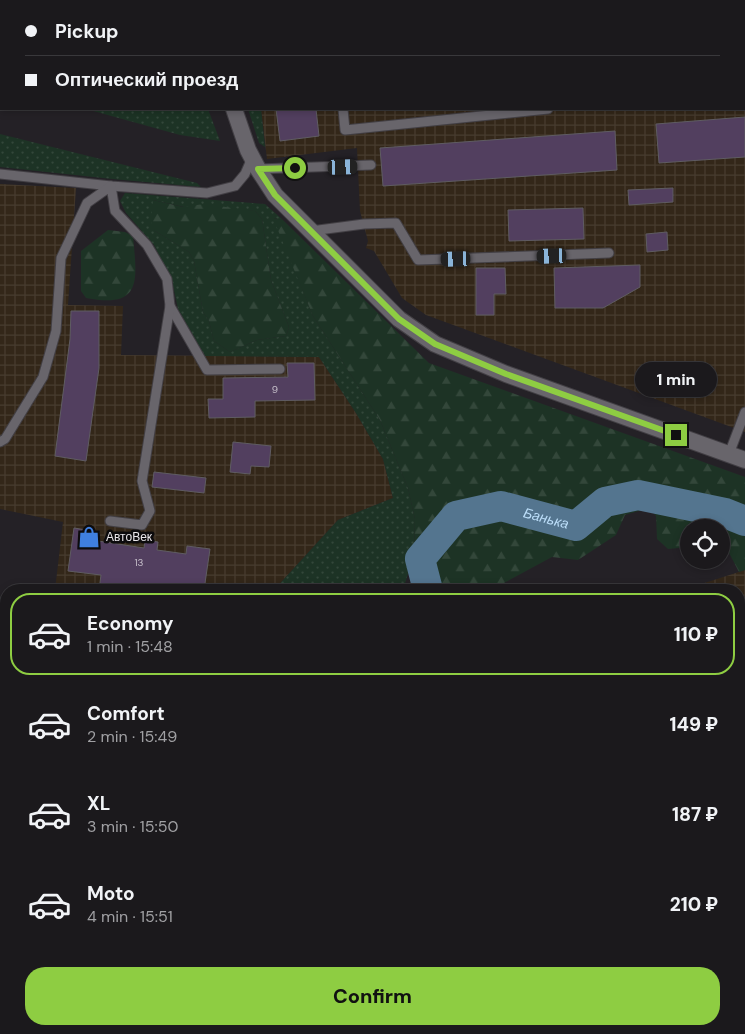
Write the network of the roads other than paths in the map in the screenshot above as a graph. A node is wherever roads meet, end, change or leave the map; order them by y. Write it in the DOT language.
graph roads {
  1 [pos="234,110"];
  2 [pos="343,110"];
  3 [pos="538,110"];
  4 [pos="255,164"];
  5 [pos="371,165"];
  6 [pos="0,174"];
  7 [pos="111,186"];
  8 [pos="311,231"];
  9 [pos="609,253"];
  10 [pos="170,306"];
  11 [pos="280,369"];
  12 [pos="745,412"];
  13 [pos="0,442"];
  14 [pos="729,454"];
  15 [pos="745,460"];
  16 [pos="110,521"];
  1 -- 4 [label="street"];
  2 -- 3 [label="lane"];
  4 -- 5 [label="lane"];
  4 -- 7 [label="lane"];
  4 -- 8 [label="street"];
  6 -- 7 [label="lane"];
  7 -- 10 [label="lane"];
  7 -- 13 [label="lane"];
  8 -- 9 [label="lane"];
  8 -- 14 [label="street"];
  10 -- 11 [label="lane"];
  10 -- 16 [label="lane"];
  12 -- 14 [label="lane"];
  14 -- 15 [label="street"];
}
